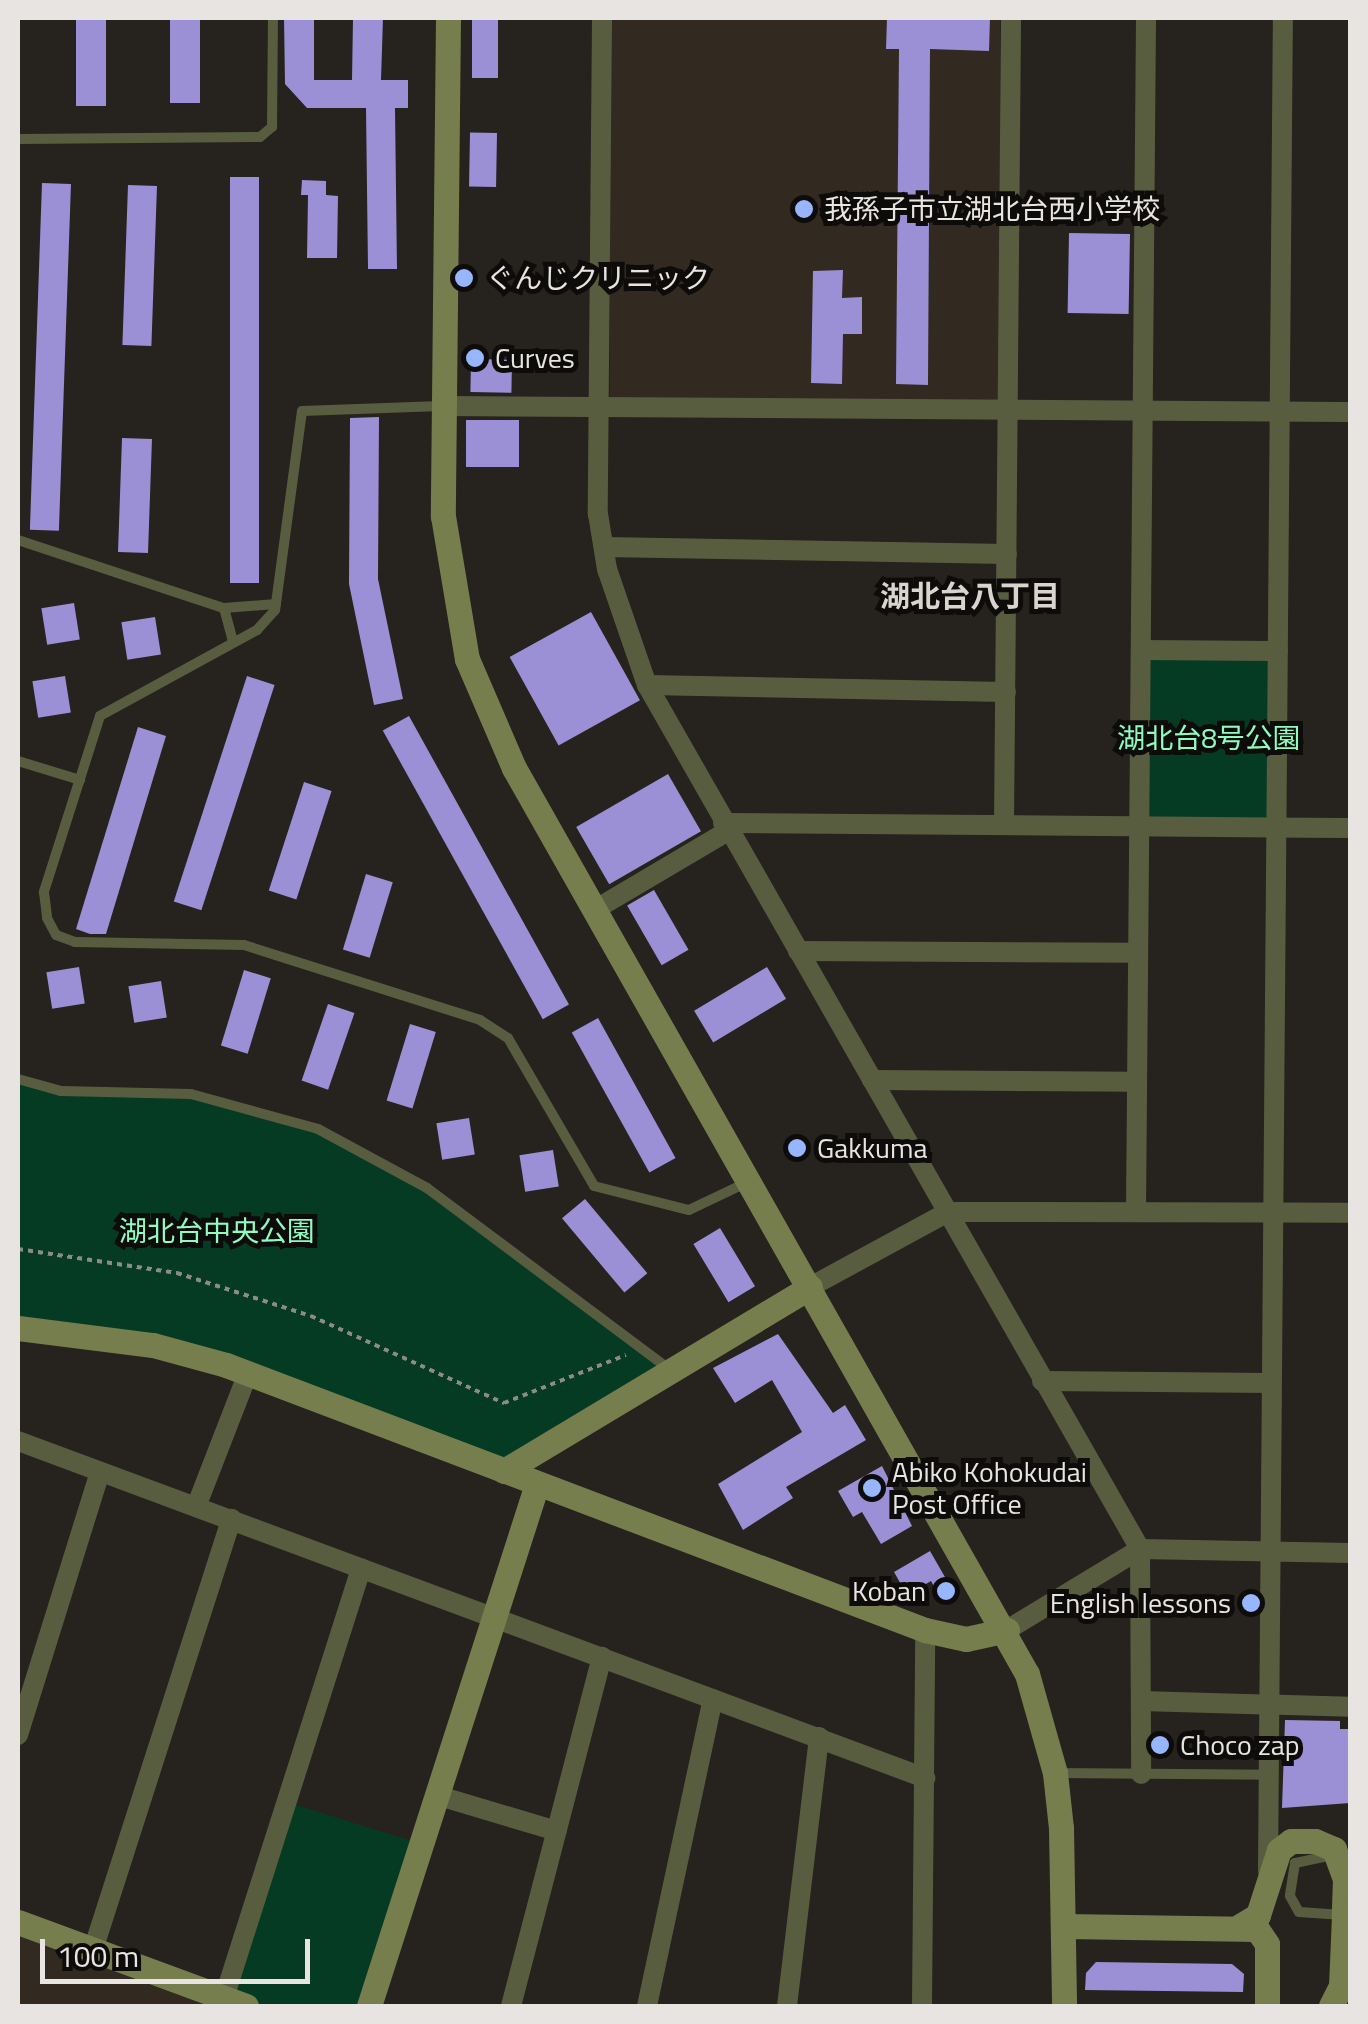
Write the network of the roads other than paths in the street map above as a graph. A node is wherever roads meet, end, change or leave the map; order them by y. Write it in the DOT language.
graph roads {
  1 [pos="273,18"];
  2 [pos="448,18"];
  3 [pos="602,18"];
  4 [pos="1011,18"];
  5 [pos="1146,18"];
  6 [pos="1283,18"];
  7 [pos="18,139"];
  8 [pos="445,406"];
  9 [pos="599,406"];
  10 [pos="1008,409"];
  11 [pos="1143,410"];
  12 [pos="1280,411"];
  13 [pos="1350,412"];
  14 [pos="18,540"];
  15 [pos="604,547"];
  16 [pos="1007,554"];
  17 [pos="276,604"];
  18 [pos="224,608"];
  19 [pos="233,642"];
  20 [pos="1141,650"];
  21 [pos="1278,650"];
  22 [pos="647,685"];
  23 [pos="1006,692"];
  24 [pos="18,761"];
  25 [pos="80,780"];
  26 [pos="1004,825"];
  27 [pos="1140,825"];
  28 [pos="726,827"];
  29 [pos="1277,828"];
  30 [pos="1350,828"];
  31 [pos="596,909"];
  32 [pos="798,951"];
  33 [pos="1138,953"];
  34 [pos="18,1080"];
  35 [pos="872,1080"];
  36 [pos="1136,1082"];
  37 [pos="750,1181"];
  38 [pos="948,1212"];
  39 [pos="1136,1212"];
  40 [pos="1350,1213"];
  41 [pos="1274,1214"];
  42 [pos="810,1288"];
  43 [pos="18,1328"];
  44 [pos="668,1368"];
  45 [pos="248,1373"];
  46 [pos="1042,1381"];
  47 [pos="1271,1383"];
  48 [pos="18,1440"];
  49 [pos="504,1471"];
  50 [pos="100,1472"];
  51 [pos="537,1484"];
  52 [pos="196,1507"];
  53 [pos="231,1520"];
  54 [pos="1140,1549"];
  55 [pos="1350,1553"];
  56 [pos="1270,1554"];
  57 [pos="361,1568"];
  58 [pos="493,1616"];
  59 [pos="925,1630"];
  60 [pos="1006,1630"];
  61 [pos="602,1657"];
  62 [pos="713,1698"];
  63 [pos="1142,1702"];
  64 [pos="1268,1707"];
  65 [pos="1350,1707"];
  66 [pos="18,1735"];
  67 [pos="819,1736"];
  68 [pos="1054,1773"];
  69 [pos="1141,1774"];
  70 [pos="1269,1775"];
  71 [pos="925,1778"];
  72 [pos="436,1795"];
  73 [pos="1268,1815"];
  74 [pos="556,1831"];
  75 [pos="1291,1841"];
  76 [pos="1339,1856"];
  77 [pos="1268,1871"];
  78 [pos="1344,1915"];
  79 [pos="18,1922"];
  80 [pos="1065,1926"];
  81 [pos="1240,1926"];
  82 [pos="92,1950"];
  83 [pos="235,2002"];
  84 [pos="369,2006"];
  85 [pos="511,2006"];
  86 [pos="647,2006"];
  87 [pos="787,2006"];
  88 [pos="922,2006"];
  89 [pos="1064,2006"];
  90 [pos="1267,2006"];
  91 [pos="1331,2006"];
  1 -- 7 [label="lane"];
  2 -- 8 [label="street"];
  3 -- 9 [label="street"];
  4 -- 10 [label="street"];
  5 -- 11 [label="street"];
  6 -- 12 [label="street"];
  8 -- 9 [label="street"];
  8 -- 17 [label="lane"];
  8 -- 31 [label="street"];
  9 -- 10 [label="street"];
  9 -- 15 [label="street"];
  10 -- 11 [label="street"];
  10 -- 16 [label="street"];
  11 -- 12 [label="street"];
  11 -- 20 [label="street"];
  12 -- 13 [label="street"];
  12 -- 21 [label="street"];
  14 -- 18 [label="lane"];
  15 -- 16 [label="street"];
  15 -- 22 [label="street"];
  16 -- 23 [label="street"];
  17 -- 18 [label="lane"];
  17 -- 19 [label="lane"];
  18 -- 19 [label="lane"];
  19 -- 25 [label="lane"];
  20 -- 21 [label="street"];
  20 -- 27 [label="street"];
  21 -- 29 [label="street"];
  22 -- 23 [label="street"];
  22 -- 28 [label="street"];
  23 -- 26 [label="street"];
  24 -- 25 [label="lane"];
  25 -- 37 [label="lane"];
  26 -- 27 [label="street"];
  26 -- 28 [label="street"];
  27 -- 29 [label="street"];
  27 -- 33 [label="street"];
  28 -- 31 [label="street"];
  28 -- 32 [label="street"];
  29 -- 30 [label="street"];
  29 -- 41 [label="street"];
  31 -- 37 [label="street"];
  32 -- 33 [label="street"];
  32 -- 35 [label="street"];
  33 -- 36 [label="street"];
  34 -- 44 [label="lane"];
  35 -- 36 [label="street"];
  35 -- 38 [label="street"];
  36 -- 39 [label="street"];
  37 -- 42 [label="street"];
  38 -- 39 [label="street"];
  38 -- 42 [label="street"];
  38 -- 46 [label="street"];
  39 -- 41 [label="street"];
  40 -- 41 [label="street"];
  41 -- 47 [label="street"];
  42 -- 44 [label="street"];
  42 -- 60 [label="street"];
  43 -- 45 [label="street"];
  44 -- 49 [label="street"];
  45 -- 49 [label="street"];
  45 -- 52 [label="street"];
  46 -- 47 [label="street"];
  46 -- 54 [label="street"];
  47 -- 56 [label="street"];
  48 -- 50 [label="street"];
  49 -- 51 [label="street"];
  50 -- 52 [label="street"];
  50 -- 66 [label="street"];
  51 -- 58 [label="street"];
  51 -- 59 [label="street"];
  52 -- 53 [label="street"];
  53 -- 57 [label="street"];
  53 -- 82 [label="street"];
  54 -- 56 [label="street"];
  54 -- 60 [label="street"];
  54 -- 63 [label="street"];
  55 -- 56 [label="street"];
  56 -- 64 [label="street"];
  57 -- 58 [label="street"];
  57 -- 83 [label="street"];
  58 -- 61 [label="street"];
  58 -- 72 [label="street"];
  59 -- 60 [label="street"];
  59 -- 71 [label="street"];
  60 -- 68 [label="street"];
  61 -- 62 [label="street"];
  61 -- 74 [label="street"];
  62 -- 67 [label="street"];
  62 -- 86 [label="street"];
  63 -- 64 [label="street"];
  63 -- 69 [label="street"];
  64 -- 65 [label="street"];
  64 -- 70 [label="street"];
  67 -- 71 [label="street"];
  67 -- 87 [label="street"];
  68 -- 69 [label="lane"];
  68 -- 80 [label="street"];
  69 -- 70 [label="lane"];
  70 -- 73 [label="street"];
  71 -- 88 [label="street"];
  72 -- 74 [label="street"];
  72 -- 84 [label="street"];
  73 -- 75 [label="street"];
  73 -- 77 [label="street"];
  74 -- 85 [label="street"];
  75 -- 76 [label="street"];
  75 -- 77 [label="street"];
  76 -- 78 [label="street"];
  76 -- 78 [label="lane"];
  77 -- 81 [label="street"];
  78 -- 91 [label="street"];
  79 -- 82 [label="street"];
  80 -- 81 [label="street"];
  80 -- 89 [label="street"];
  81 -- 90 [label="street"];
  82 -- 83 [label="street"];
}
